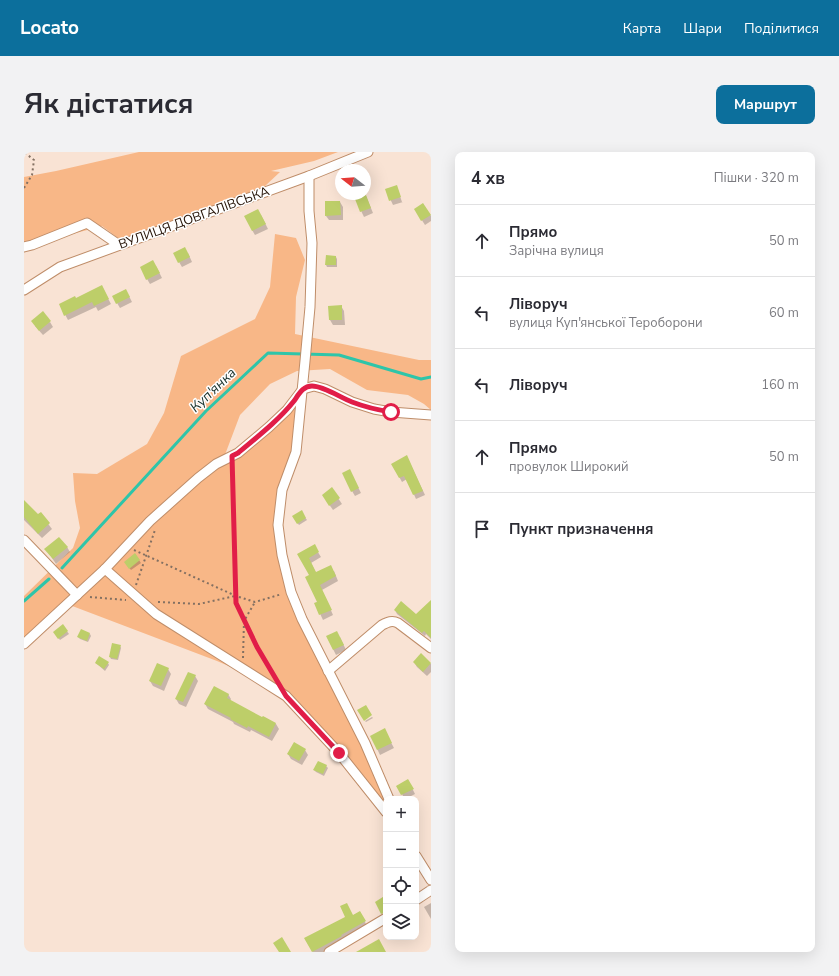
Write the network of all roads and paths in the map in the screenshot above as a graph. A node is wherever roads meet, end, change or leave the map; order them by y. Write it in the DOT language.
graph roads {
  1 [pos="24,152"];
  2 [pos="368,152"];
  3 [pos="308,176"];
  4 [pos="24,188"];
  5 [pos="119,245"];
  6 [pos="24,247"];
  7 [pos="24,290"];
  8 [pos="302,389"];
  9 [pos="431,416"];
  10 [pos="232,456"];
  11 [pos="158,525"];
  12 [pos="24,540"];
  13 [pos="126,546"];
  14 [pos="147,556"];
  15 [pos="106,569"];
  16 [pos="291,592"];
  17 [pos="133,593"];
  18 [pos="76,595"];
  19 [pos="236,596"];
  20 [pos="255,602"];
  21 [pos="244,621"];
  22 [pos="24,644"];
  23 [pos="431,648"];
  24 [pos="242,668"];
  25 [pos="328,671"];
  26 [pos="275,678"];
  27 [pos="388,796"];
  28 [pos="383,808"];
  29 [pos="419,861"];
  30 [pos="431,880"];
  31 [pos="431,890"];
  32 [pos="419,898"];
  33 [pos="383,920"];
  34 [pos="329,952"];
  1 -- 4 [label="path"];
  2 -- 3 [label="street, ВУЛИЦЯ ДОВГАЛІВСЬКА"];
  3 -- 5 [label="street, ВУЛИЦЯ ДОВГАЛІВСЬКА"];
  3 -- 8 [label="street"];
  5 -- 6 [label="street"];
  5 -- 7 [label="street, ВУЛИЦЯ ДОВГАЛІВСЬКА"];
  8 -- 9 [label="street"];
  8 -- 10 [label="street"];
  8 -- 16 [label="street"];
  10 -- 13 [label="street"];
  10 -- 19 [label="path"];
  11 -- 14 [label="path"];
  12 -- 18 [label="street"];
  13 -- 14 [label="path"];
  13 -- 15 [label="street"];
  14 -- 17 [label="path"];
  14 -- 19 [label="path"];
  15 -- 17 [label="street"];
  15 -- 18 [label="street"];
  16 -- 20 [label="path"];
  16 -- 25 [label="street"];
  17 -- 24 [label="street"];
  18 -- 22 [label="street"];
  19 -- 20 [label="path"];
  19 -- 21 [label="path"];
  20 -- 21 [label="path"];
  21 -- 24 [label="path"];
  21 -- 26 [label="path"];
  23 -- 25 [label="street"];
  24 -- 28 [label="street"];
  25 -- 27 [label="street"];
  29 -- 30 [label="street"];
  31 -- 32 [label="street"];
  33 -- 34 [label="street"];
}
